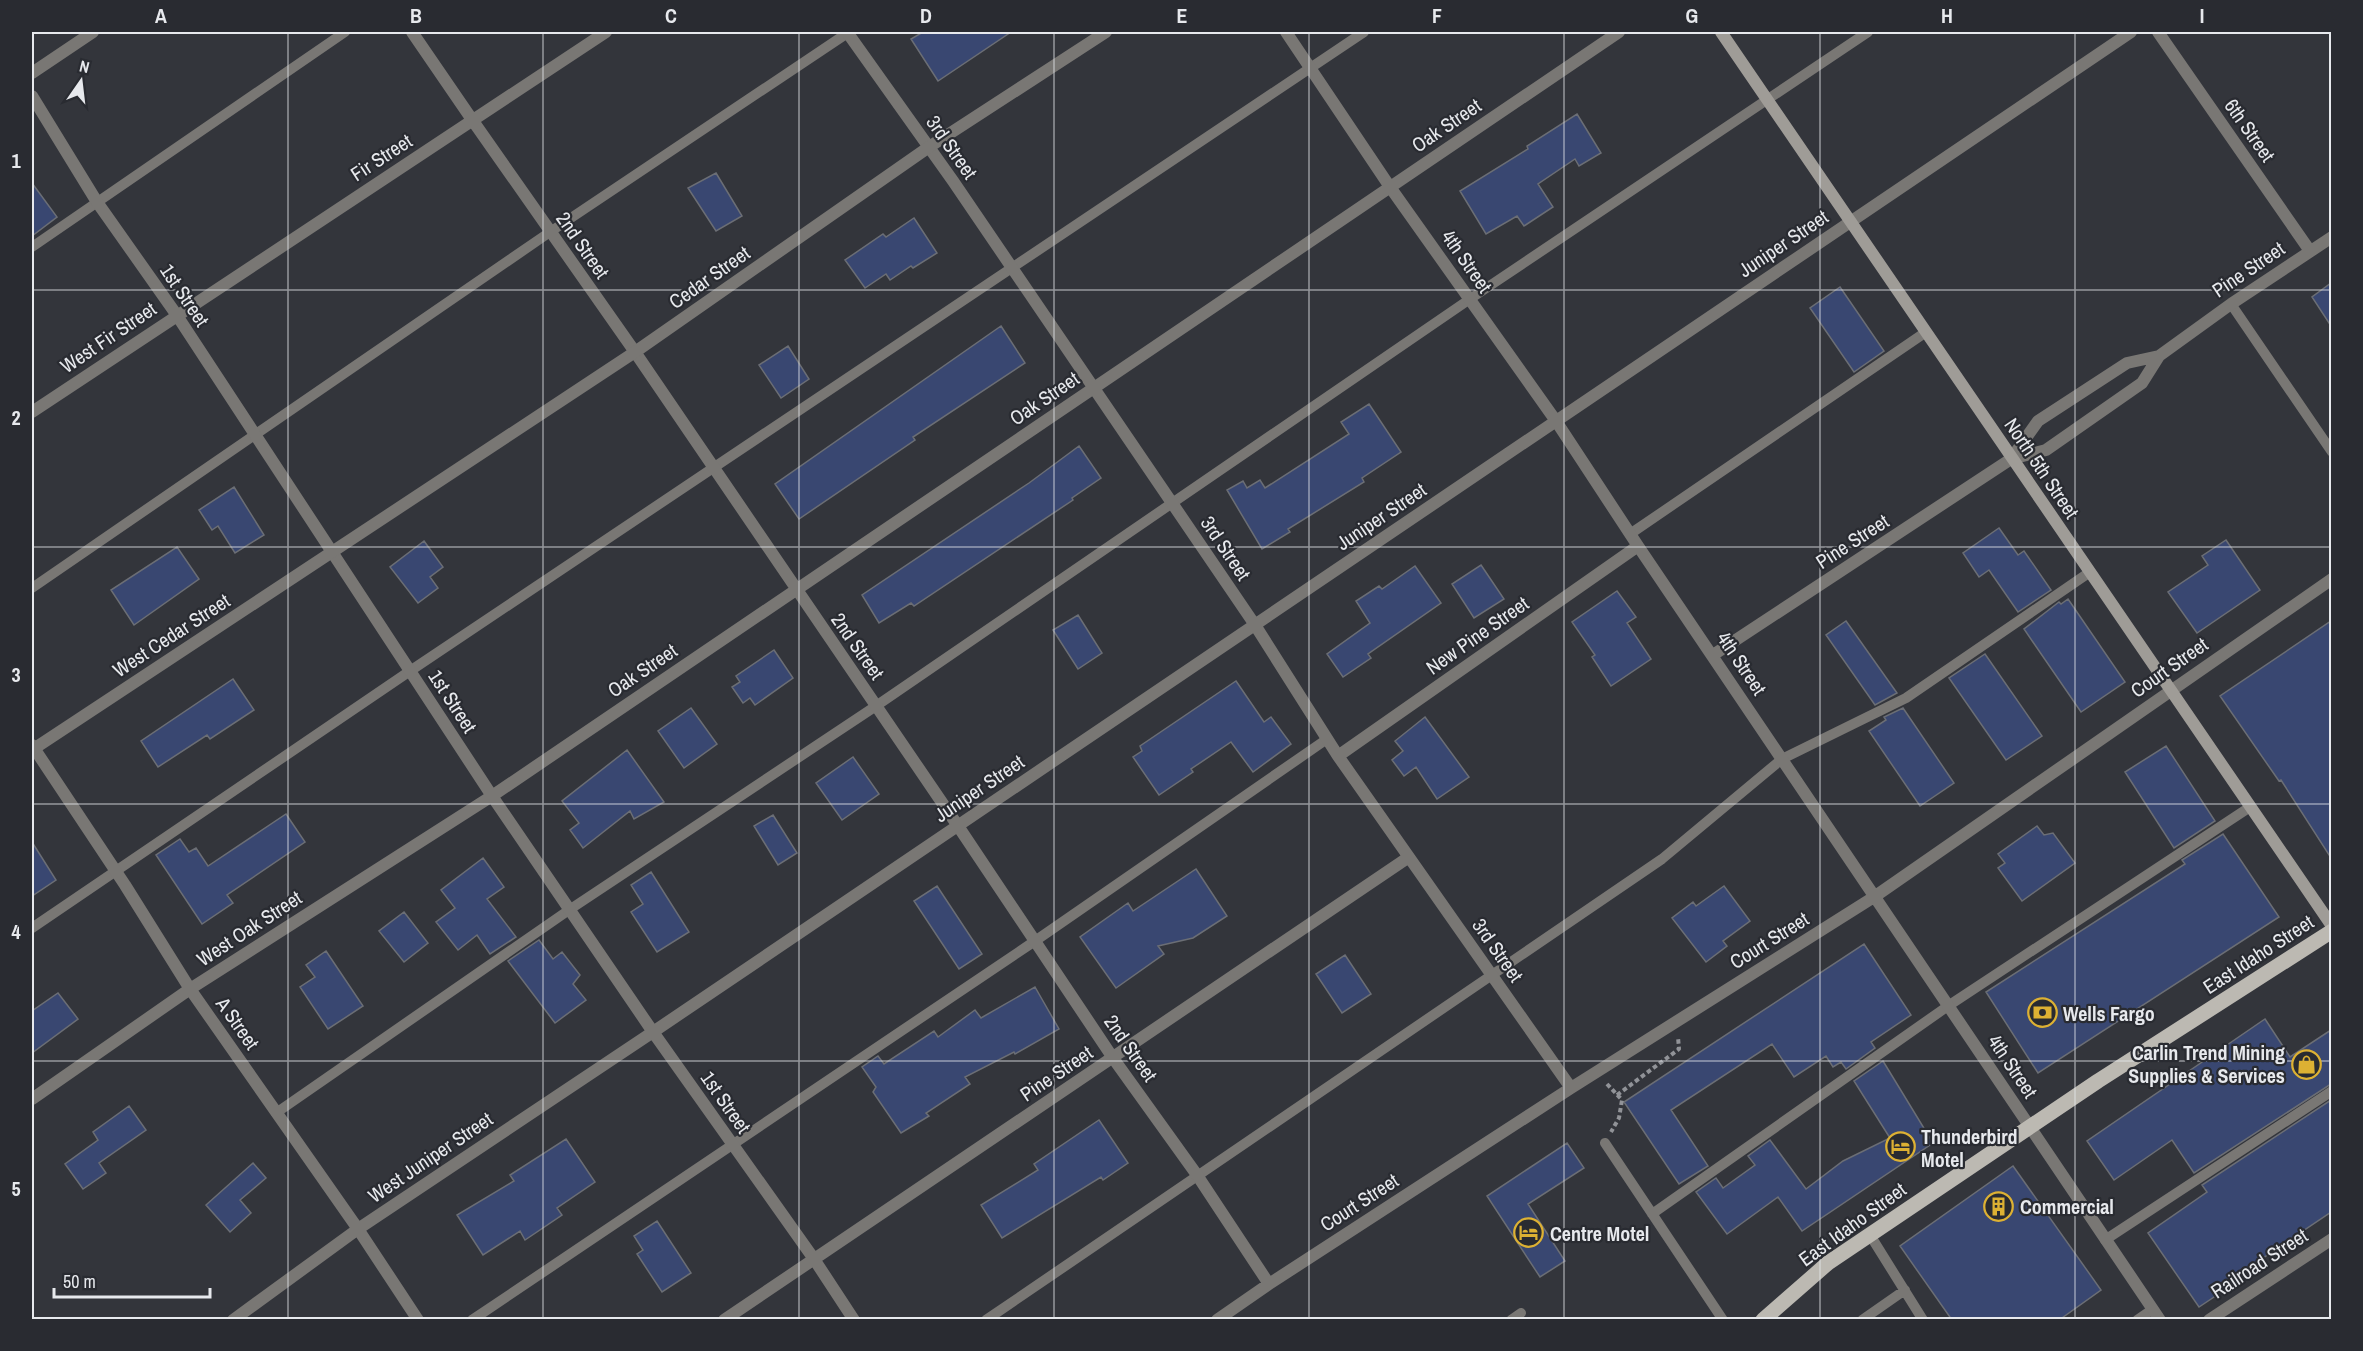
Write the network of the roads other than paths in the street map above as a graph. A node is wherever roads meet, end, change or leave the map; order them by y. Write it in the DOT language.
graph roads {
  1 [pos="93,32"];
  2 [pos="345,32"];
  3 [pos="412,32"];
  4 [pos="606,32"];
  5 [pos="848,32"];
  6 [pos="1106,32"];
  7 [pos="1286,32"];
  8 [pos="1364,32"];
  9 [pos="1619,32"];
  10 [pos="1721,32"];
  11 [pos="1868,32"];
  12 [pos="2131,32"];
  13 [pos="2158,32"];
  14 [pos="1311,68"];
  15 [pos="32,73"];
  16 [pos="32,96"];
  17 [pos="1768,100"];
  18 [pos="472,121"];
  19 [pos="929,147"];
  20 [pos="1390,187"];
  21 [pos="97,202"];
  22 [pos="1850,222"];
  23 [pos="550,232"];
  24 [pos="2331,237"];
  25 [pos="32,247"];
  26 [pos="2310,251"];
  27 [pos="1011,268"];
  28 [pos="1470,299"];
  29 [pos="2231,304"];
  30 [pos="176,314"];
  31 [pos="1926,332"];
  32 [pos="635,352"];
  33 [pos="2159,356"];
  34 [pos="1094,388"];
  35 [pos="32,412"];
  36 [pos="1556,421"];
  37 [pos="256,436"];
  38 [pos="2331,452"];
  39 [pos="2012,459"];
  40 [pos="714,469"];
  41 [pos="1172,504"];
  42 [pos="1630,534"];
  43 [pos="1638,546"];
  44 [pos="331,552"];
  45 [pos="2090,572"];
  46 [pos="2331,579"];
  47 [pos="32,588"];
  48 [pos="796,590"];
  49 [pos="1255,625"];
  50 [pos="1713,655"];
  51 [pos="410,671"];
  52 [pos="2171,690"];
  53 [pos="876,706"];
  54 [pos="1327,739"];
  55 [pos="32,748"];
  56 [pos="1338,756"];
  57 [pos="1782,759"];
  58 [pos="492,796"];
  59 [pos="2250,807"];
  60 [pos="958,826"];
  61 [pos="1409,857"];
  62 [pos="115,870"];
  63 [pos="1874,897"];
  64 [pos="569,910"];
  65 [pos="2331,926"];
  66 [pos="32,928"];
  67 [pos="2331,931"];
  68 [pos="1035,941"];
  69 [pos="1491,974"];
  70 [pos="190,989"];
  71 [pos="1948,1006"];
  72 [pos="653,1032"];
  73 [pos="1113,1058"];
  74 [pos="1571,1088"];
  75 [pos="2331,1091"];
  76 [pos="32,1099"];
  77 [pos="276,1113"];
  78 [pos="2030,1126"];
  79 [pos="1605,1143"];
  80 [pos="733,1145"];
  81 [pos="1197,1175"];
  82 [pos="1652,1214"];
  83 [pos="358,1229"];
  84 [pos="1870,1234"];
  85 [pos="2331,1239"];
  86 [pos="2106,1240"];
  87 [pos="814,1259"];
  88 [pos="1269,1284"];
  89 [pos="1905,1290"];
  90 [pos="1521,1312"];
  91 [pos="2156,1314"];
  92 [pos="233,1320"];
  93 [pos="418,1320"];
  94 [pos="471,1320"];
  95 [pos="724,1320"];
  96 [pos="854,1320"];
  97 [pos="986,1320"];
  98 [pos="1217,1320"];
  99 [pos="1511,1320"];
  100 [pos="1723,1320"];
  101 [pos="1763,1320"];
  102 [pos="1862,1320"];
  103 [pos="1923,1320"];
  104 [pos="2137,1320"];
  105 [pos="2209,1320"];
  1 -- 15 [label="street"];
  2 -- 21 [label="lane"];
  3 -- 18 [label="street, 2nd Street"];
  4 -- 18 [label="street, Fir Street"];
  5 -- 19 [label="street, 3rd Street"];
  5 -- 23 [label="lane"];
  6 -- 19 [label="street, Cedar Street"];
  7 -- 14 [label="street, 4th Street"];
  8 -- 14 [label="lane"];
  9 -- 20 [label="street, Oak Street"];
  10 -- 17 [label="main road, North 5th Street"];
  11 -- 17 [label="lane"];
  12 -- 22 [label="street, Juniper Street"];
  13 -- 26 [label="street, 6th Street"];
  14 -- 20 [label="street, 4th Street"];
  14 -- 27 [label="lane"];
  16 -- 21 [label="street, 1st Street"];
  17 -- 22 [label="main road, North 5th Street"];
  17 -- 28 [label="lane"];
  18 -- 23 [label="street, 2nd Street"];
  18 -- 30 [label="street, Fir Street"];
  19 -- 27 [label="street, 3rd Street"];
  19 -- 32 [label="street, Cedar Street"];
  20 -- 28 [label="street, 4th Street"];
  20 -- 34 [label="street, Oak Street"];
  21 -- 25 [label="lane"];
  21 -- 30 [label="street, 1st Street"];
  22 -- 31 [label="main road, North 5th Street"];
  22 -- 36 [label="street, Juniper Street"];
  23 -- 32 [label="street, 2nd Street"];
  23 -- 37 [label="lane"];
  24 -- 26 [label="street, Pine Street"];
  26 -- 29 [label="street, Pine Street"];
  27 -- 34 [label="street, 3rd Street"];
  27 -- 40 [label="lane"];
  28 -- 36 [label="street, 4th Street"];
  28 -- 41 [label="lane"];
  29 -- 33 [label="street, Pine Street"];
  29 -- 38 [label="lane"];
  30 -- 35 [label="street, West Fir Street"];
  30 -- 37 [label="street, 1st Street"];
  31 -- 39 [label="main road, North 5th Street"];
  31 -- 42 [label="lane"];
  32 -- 40 [label="street, 2nd Street"];
  32 -- 44 [label="street, Cedar Street"];
  33 -- 39 [label="street, Pine Street"];
  33 -- 39 [label="street, Pine Street"];
  34 -- 41 [label="street, 3rd Street"];
  34 -- 48 [label="street, Oak Street"];
  36 -- 42 [label="street, 4th Street"];
  36 -- 49 [label="street, Juniper Street"];
  37 -- 44 [label="street, 1st Street"];
  37 -- 47 [label="lane"];
  39 -- 45 [label="main road, North 5th Street"];
  39 -- 50 [label="street, Pine Street"];
  40 -- 48 [label="street, 2nd Street"];
  40 -- 51 [label="lane"];
  41 -- 49 [label="street, 3rd Street"];
  41 -- 53 [label="lane"];
  42 -- 43 [label="street, 4th Street"];
  43 -- 50 [label="street, 4th Street"];
  43 -- 56 [label="street, New Pine Street"];
  44 -- 51 [label="street, 1st Street"];
  44 -- 55 [label="street, West Cedar Street"];
  45 -- 52 [label="main road, North 5th Street"];
  45 -- 57 [label="lane"];
  46 -- 52 [label="street, Court Street"];
  48 -- 53 [label="street, 2nd Street"];
  48 -- 58 [label="street, Oak Street"];
  49 -- 54 [label="street, 3rd Street"];
  49 -- 60 [label="street, Juniper Street"];
  50 -- 57 [label="street, 4th Street"];
  51 -- 58 [label="street, 1st Street"];
  51 -- 62 [label="lane"];
  52 -- 59 [label="main road, North 5th Street"];
  52 -- 63 [label="street, Court Street"];
  53 -- 60 [label="street, 2nd Street"];
  53 -- 64 [label="lane"];
  54 -- 56 [label="street, 3rd Street"];
  54 -- 68 [label="lane"];
  55 -- 62 [label="street, A Street"];
  56 -- 61 [label="street, 3rd Street"];
  57 -- 63 [label="street, 4th Street"];
  57 -- 69 [label="lane"];
  58 -- 64 [label="street, 1st Street"];
  58 -- 70 [label="street, West Oak Street"];
  59 -- 65 [label="main road, North 5th Street"];
  59 -- 71 [label="lane"];
  60 -- 68 [label="street, 2nd Street"];
  60 -- 72 [label="street, Juniper Street"];
  61 -- 69 [label="street, 3rd Street"];
  61 -- 73 [label="street, Pine Street"];
  62 -- 66 [label="lane"];
  62 -- 70 [label="street, A Street"];
  63 -- 71 [label="street, 4th Street"];
  63 -- 74 [label="street, Court Street"];
  64 -- 72 [label="street, 1st Street"];
  64 -- 77 [label="lane"];
  67 -- 78 [label="main road, East Idaho Street"];
  68 -- 73 [label="street, 2nd Street"];
  68 -- 80 [label="lane"];
  69 -- 74 [label="street, 3rd Street"];
  69 -- 81 [label="lane"];
  70 -- 76 [label="street, West Oak Street"];
  70 -- 77 [label="street, A Street"];
  71 -- 78 [label="street, 4th Street"];
  71 -- 82 [label="lane"];
  72 -- 80 [label="street, 1st Street"];
  72 -- 83 [label="street, West Juniper Street"];
  73 -- 81 [label="street, 2nd Street"];
  73 -- 87 [label="street, Pine Street"];
  74 -- 88 [label="street, Court Street"];
  75 -- 86 [label="lane"];
  77 -- 83 [label="street, A Street"];
  78 -- 84 [label="main road, East Idaho Street"];
  78 -- 86 [label="street, 4th Street"];
  79 -- 82 [label="lane"];
  80 -- 87 [label="street, 1st Street"];
  80 -- 94 [label="lane"];
  81 -- 88 [label="street, 2nd Street"];
  81 -- 97 [label="lane"];
  82 -- 100 [label="lane"];
  83 -- 92 [label="street, West Juniper Street"];
  83 -- 93 [label="street, A Street"];
  84 -- 89 [label="lane"];
  84 -- 101 [label="main road, East Idaho Street"];
  85 -- 105 [label="street, Railroad Street"];
  86 -- 91 [label="street, 4th Street"];
  87 -- 95 [label="street, Pine Street"];
  87 -- 96 [label="street, 1st Street"];
  88 -- 98 [label="street, Court Street"];
  89 -- 102 [label="lane"];
  89 -- 103 [label="lane"];
  90 -- 99 [label="lane"];
  91 -- 104 [label="lane"];
}
